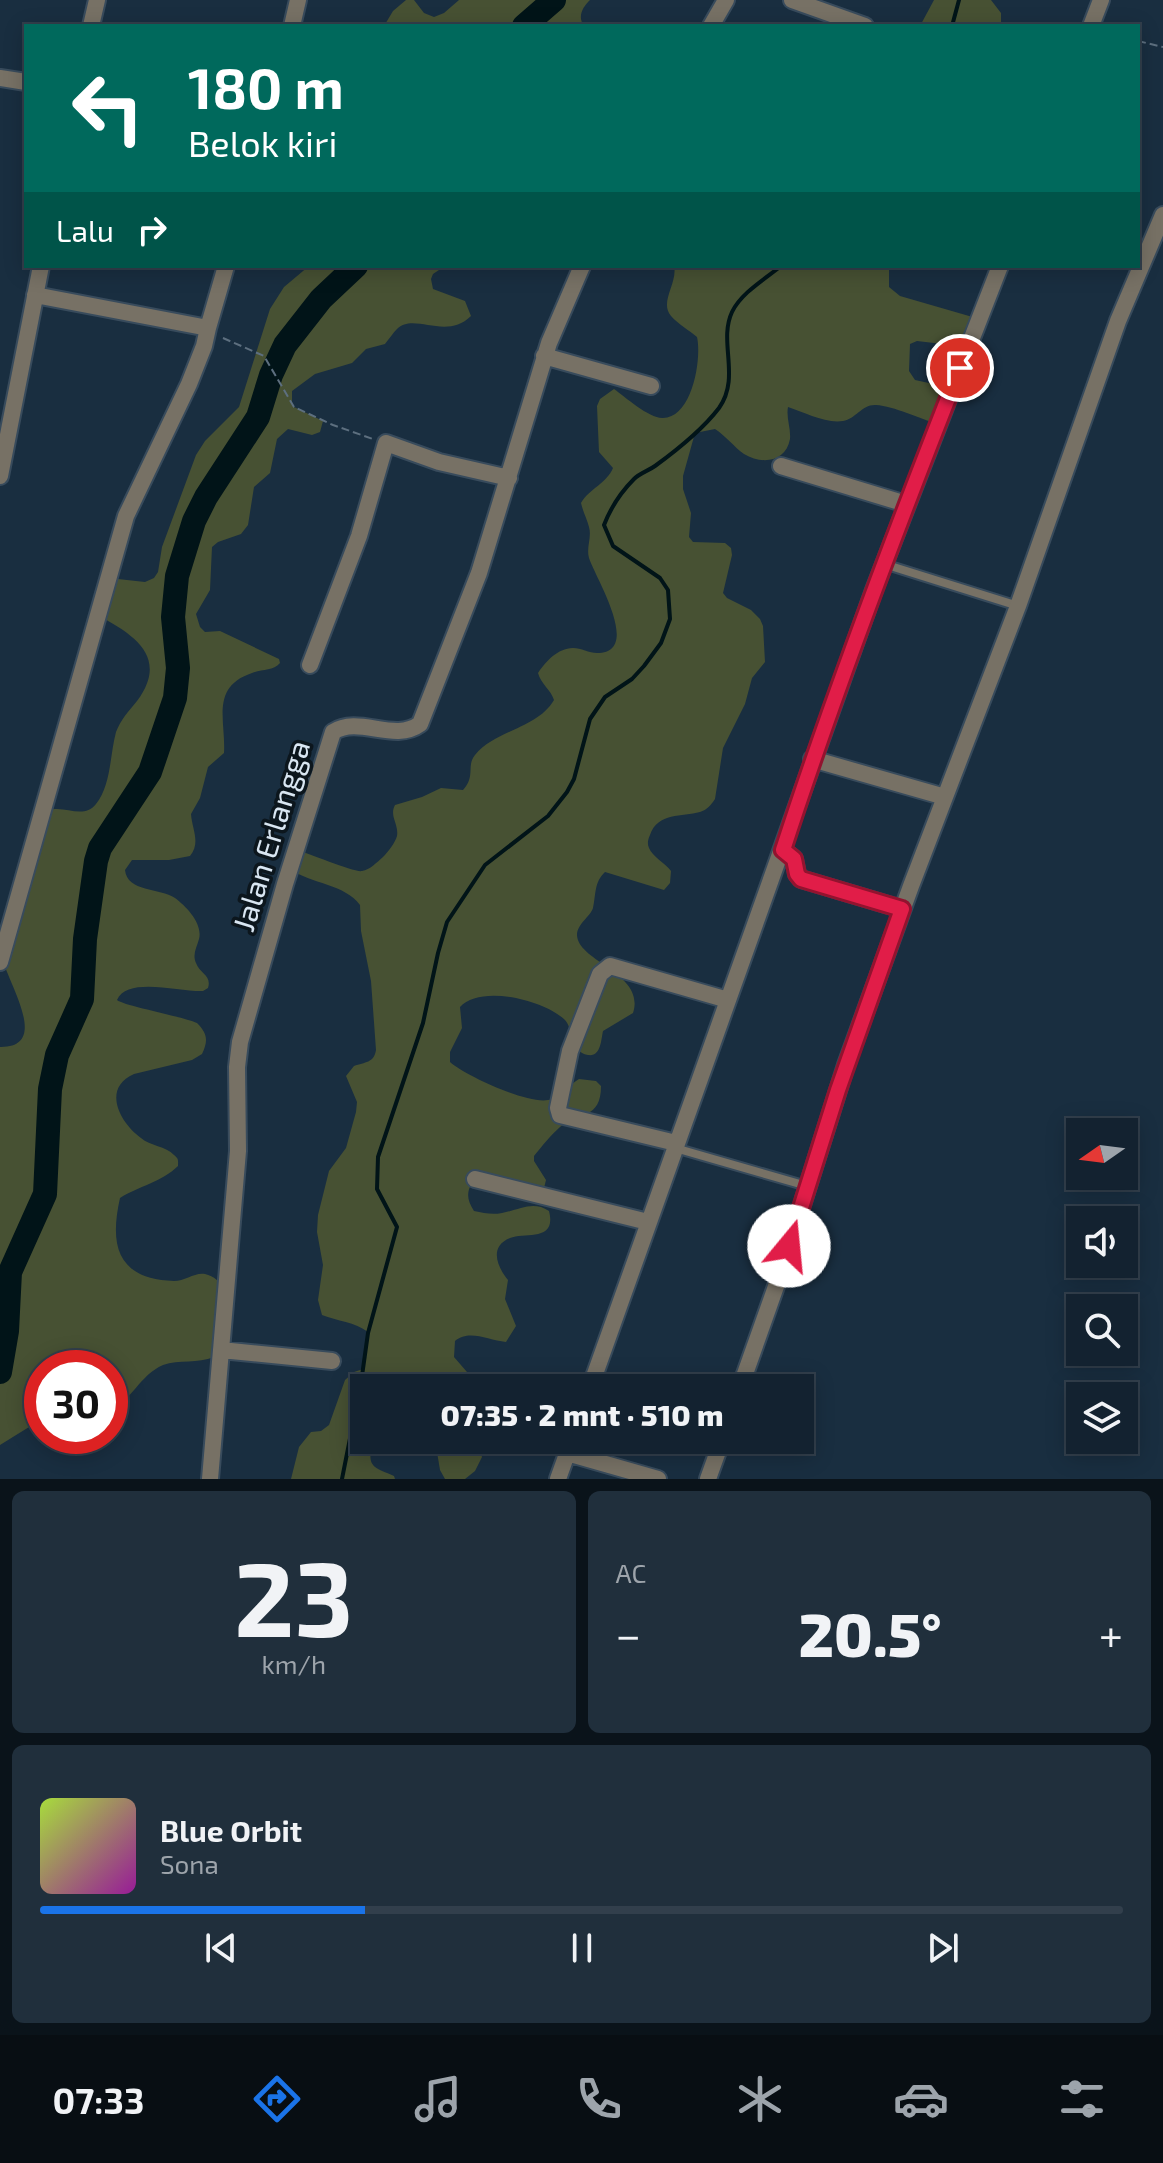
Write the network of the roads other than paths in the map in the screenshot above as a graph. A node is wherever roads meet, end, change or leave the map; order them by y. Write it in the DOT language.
graph roads {
  1 [pos="97,0"];
  2 [pos="298,0"];
  3 [pos="726,0"];
  4 [pos="792,0"];
  5 [pos="1101,0"];
  6 [pos="91,24"];
  7 [pos="292,24"];
  8 [pos="712,24"];
  9 [pos="859,24"];
  10 [pos="1092,24"];
  11 [pos="0,78"];
  12 [pos="24,82"];
  13 [pos="1163,216"];
  14 [pos="41,268"];
  15 [pos="225,268"];
  16 [pos="581,268"];
  17 [pos="999,268"];
  18 [pos="35,295"];
  19 [pos="208,328"];
  20 [pos="544,356"];
  21 [pos="651,386"];
  22 [pos="781,466"];
  23 [pos="0,476"];
  24 [pos="509,478"];
  25 [pos="906,504"];
  26 [pos="884,564"];
  27 [pos="1018,606"];
  28 [pos="310,665"];
  29 [pos="812,759"];
  30 [pos="945,797"];
  31 [pos="783,850"];
  32 [pos="902,909"];
  33 [pos="0,962"];
  34 [pos="728,1000"];
  35 [pos="675,1146"];
  36 [pos="475,1179"];
  37 [pos="807,1186"];
  38 [pos="648,1222"];
  39 [pos="221,1350"];
  40 [pos="332,1361"];
  41 [pos="595,1374"];
  42 [pos="745,1374"];
  43 [pos="567,1454"];
  44 [pos="588,1454"];
  45 [pos="717,1454"];
  46 [pos="210,1479"];
  47 [pos="558,1479"];
  48 [pos="658,1479"];
  49 [pos="708,1479"];
  1 -- 6 [label="street"];
  2 -- 7 [label="street"];
  3 -- 8 [label="street"];
  4 -- 9 [label="street"];
  5 -- 10 [label="street"];
  11 -- 12 [label="street"];
  13 -- 27 [label="street"];
  14 -- 18 [label="street"];
  15 -- 19 [label="street"];
  16 -- 20 [label="street, Jalan Erlangga"];
  17 -- 25 [label="street"];
  18 -- 19 [label="street"];
  18 -- 23 [label="street"];
  19 -- 33 [label="street"];
  20 -- 21 [label="street"];
  20 -- 24 [label="street, Jalan Erlangga"];
  22 -- 25 [label="street"];
  24 -- 28 [label="street"];
  24 -- 39 [label="street, Jalan Erlangga"];
  25 -- 26 [label="street"];
  26 -- 27 [label="lane"];
  26 -- 29 [label="street"];
  27 -- 30 [label="street"];
  29 -- 30 [label="street"];
  29 -- 31 [label="street"];
  30 -- 32 [label="street"];
  31 -- 32 [label="street"];
  31 -- 34 [label="street"];
  32 -- 37 [label="street"];
  34 -- 35 [label="street"];
  34 -- 35 [label="street"];
  35 -- 37 [label="lane"];
  35 -- 38 [label="street"];
  36 -- 38 [label="street"];
  37 -- 42 [label="street"];
  38 -- 41 [label="street"];
  39 -- 40 [label="street"];
  39 -- 46 [label="street, Jalan Erlangga"];
  43 -- 47 [label="street"];
  44 -- 48 [label="street"];
  45 -- 49 [label="street"];
}
